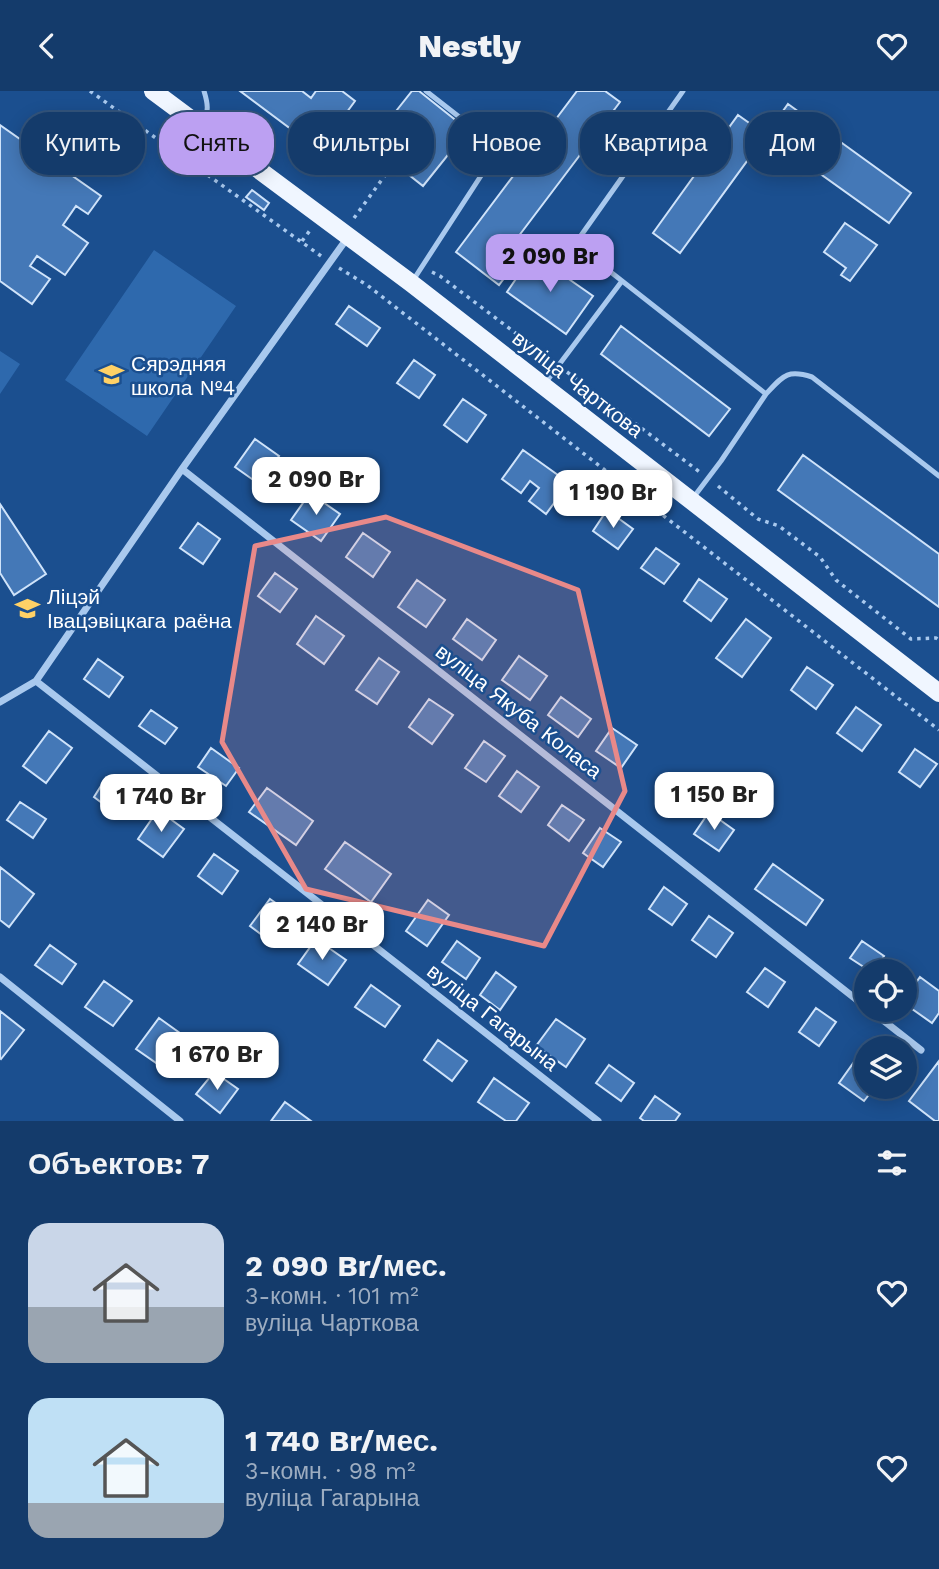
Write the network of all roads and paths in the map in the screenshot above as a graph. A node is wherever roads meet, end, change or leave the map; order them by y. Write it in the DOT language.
graph roads {
  1 [pos="90,91"];
  2 [pos="153,91"];
  3 [pos="204,91"];
  4 [pos="426,91"];
  5 [pos="683,91"];
  6 [pos="181,112"];
  7 [pos="208,112"];
  8 [pos="266,175"];
  9 [pos="385,175"];
  10 [pos="346,213"];
  11 [pos="349,236"];
  12 [pos="330,263"];
  13 [pos="421,267"];
  14 [pos="622,281"];
  15 [pos="411,283"];
  16 [pos="558,365"];
  17 [pos="543,386"];
  18 [pos="766,394"];
  19 [pos="182,469"];
  20 [pos="939,476"];
  21 [pos="708,478"];
  22 [pos="691,501"];
  23 [pos="939,640"];
  24 [pos="36,681"];
  25 [pos="939,692"];
  26 [pos="0,702"];
  27 [pos="939,730"];
  28 [pos="0,977"];
  29 [pos="854,997"];
  30 [pos="886,1022"];
  31 [pos="921,1050"];
  32 [pos="180,1121"];
  33 [pos="598,1121"];
  1 -- 12 [label="path"];
  2 -- 6 [label="main road, вуліца Чарткова"];
  3 -- 7 [label="lane"];
  4 -- 13 [label="lane"];
  5 -- 14 [label="lane"];
  8 -- 11 [label="main road, вуліца Чарткова"];
  9 -- 10 [label="path"];
  11 -- 12 [label="street"];
  11 -- 15 [label="main road, вуліца Чарткова"];
  12 -- 19 [label="street"];
  12 -- 27 [label="path"];
  13 -- 15 [label="lane"];
  13 -- 16 [label="path"];
  14 -- 16 [label="lane"];
  14 -- 18 [label="lane"];
  15 -- 17 [label="main road, вуліца Чарткова"];
  16 -- 17 [label="lane"];
  16 -- 21 [label="path"];
  17 -- 22 [label="main road, вуліца Чарткова"];
  18 -- 20 [label="lane"];
  18 -- 21 [label="lane"];
  19 -- 24 [label="street"];
  19 -- 29 [label="street, вуліца Якуба Коласа"];
  21 -- 22 [label="lane"];
  21 -- 23 [label="path"];
  22 -- 25 [label="main road, вуліца Чарткова"];
  24 -- 26 [label="street"];
  24 -- 33 [label="street, вуліца Гагарына"];
  28 -- 32 [label="street"];
  30 -- 31 [label="street, вуліца Якуба Коласа"];
}
